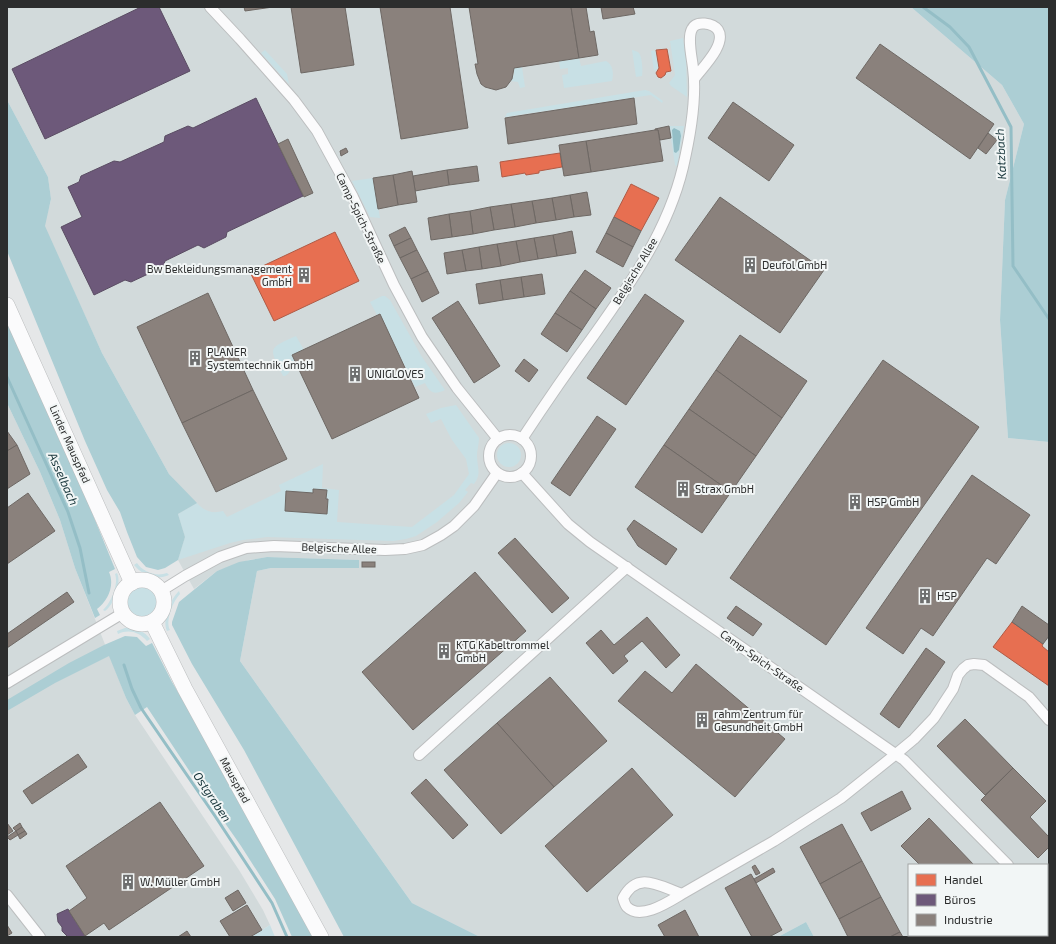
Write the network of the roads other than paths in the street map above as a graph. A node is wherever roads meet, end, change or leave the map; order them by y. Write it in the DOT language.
graph roads {
  1 [pos="210,7"];
  2 [pos="694,79"];
  3 [pos="7,305"];
  4 [pos="498,439"];
  5 [pos="522,439"];
  6 [pos="497,473"];
  7 [pos="522,474"];
  8 [pos="627,567"];
  9 [pos="132,583"];
  10 [pos="161,591"];
  11 [pos="123,613"];
  12 [pos="152,622"];
  13 [pos="7,683"];
  14 [pos="1049,720"];
  15 [pos="419,754"];
  16 [pos="896,754"];
  17 [pos="1007,864"];
  18 [pos="682,894"];
  19 [pos="7,895"];
  20 [pos="40,937"];
  21 [pos="321,937"];
  1 -- 4 [label="street, Camp-Spich-Straße"];
  2 -- 2 [label="street, Belgische Allee"];
  2 -- 5 [label="street, Belgische Allee"];
  3 -- 9 [label="street, Linder Mauspfad"];
  4 -- 5 [label="street"];
  4 -- 6 [label="street"];
  5 -- 7 [label="street"];
  6 -- 7 [label="street"];
  6 -- 10 [label="street, Belgische Allee"];
  7 -- 8 [label="street, Camp-Spich-Straße"];
  8 -- 15 [label="street"];
  8 -- 16 [label="street, Camp-Spich-Straße"];
  9 -- 10 [label="street"];
  9 -- 11 [label="street"];
  10 -- 12 [label="street"];
  11 -- 12 [label="street"];
  11 -- 13 [label="street"];
  12 -- 21 [label="street, Mauspfad"];
  14 -- 16 [label="street"];
  16 -- 17 [label="street, Camp-Spich-Straße"];
  16 -- 18 [label="street"];
  18 -- 18 [label="street"];
  19 -- 20 [label="street"];
}
